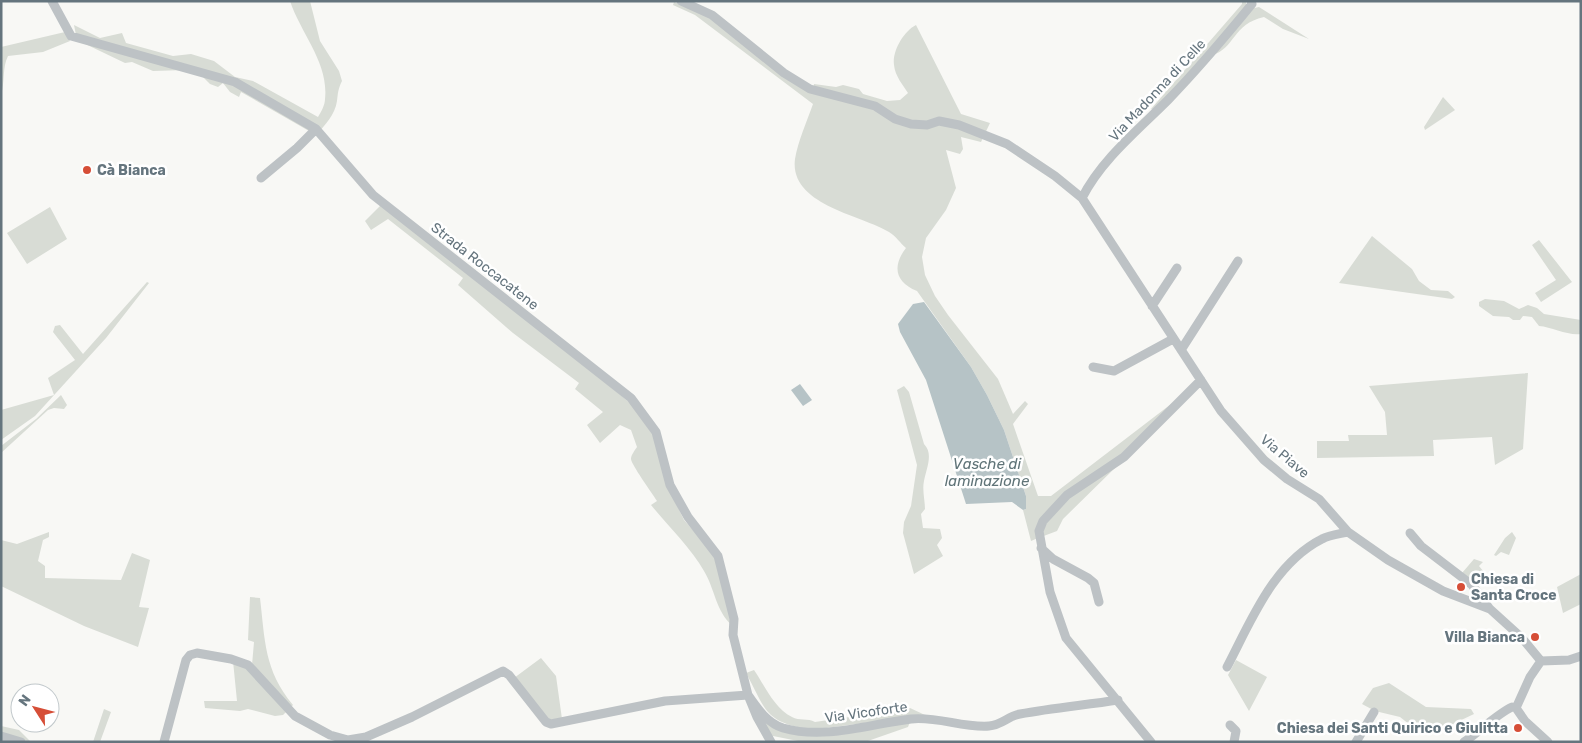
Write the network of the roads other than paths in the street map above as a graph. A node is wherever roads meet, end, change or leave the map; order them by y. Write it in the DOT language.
graph roads {
  1 [pos="52,1"];
  2 [pos="682,1"];
  3 [pos="1251,1"];
  4 [pos="316,129"];
  5 [pos="261,178"];
  6 [pos="1082,198"];
  7 [pos="1238,261"];
  8 [pos="1177,268"];
  9 [pos="1152,306"];
  10 [pos="1173,339"];
  11 [pos="1181,350"];
  12 [pos="1093,367"];
  13 [pos="1201,380"];
  14 [pos="1348,532"];
  15 [pos="1410,533"];
  16 [pos="1041,548"];
  17 [pos="1099,602"];
  18 [pos="1489,608"];
  19 [pos="1581,656"];
  20 [pos="1541,661"];
  21 [pos="1226,667"];
  22 [pos="748,695"];
  23 [pos="1118,700"];
  24 [pos="1514,707"];
  25 [pos="1374,712"];
  26 [pos="1230,725"];
  27 [pos="1,736"];
  28 [pos="1150,741"];
  29 [pos="21,742"];
  30 [pos="164,742"];
  31 [pos="771,742"];
  32 [pos="1159,742"];
  33 [pos="1234,742"];
  34 [pos="1356,742"];
  35 [pos="1464,742"];
  36 [pos="1548,742"];
  1 -- 4 [label="street, Strada Roccacatene"];
  2 -- 6 [label="street, Via Piave"];
  3 -- 6 [label="street, Via Madonna di Celle"];
  4 -- 5 [label="street"];
  4 -- 22 [label="street, Strada Roccacatene"];
  6 -- 9 [label="street, Via Piave"];
  7 -- 11 [label="street"];
  8 -- 9 [label="street"];
  9 -- 10 [label="street, Via Piave"];
  10 -- 11 [label="street, Via Piave"];
  10 -- 12 [label="street"];
  11 -- 13 [label="street, Via Piave"];
  13 -- 14 [label="street, Via Piave"];
  13 -- 16 [label="street"];
  14 -- 18 [label="street, Via Piave"];
  14 -- 21 [label="street"];
  15 -- 18 [label="street"];
  16 -- 17 [label="street"];
  16 -- 23 [label="street"];
  18 -- 20 [label="street, Via Piave"];
  19 -- 20 [label="street"];
  20 -- 24 [label="street"];
  22 -- 23 [label="street, Via Vicoforte"];
  22 -- 30 [label="street"];
  22 -- 31 [label="street, Strada Roccacatene"];
  23 -- 28 [label="street"];
  24 -- 35 [label="street"];
  24 -- 36 [label="street"];
  25 -- 34 [label="street"];
  26 -- 33 [label="street"];
  27 -- 29 [label="street"];
  28 -- 32 [label="street"];
}
